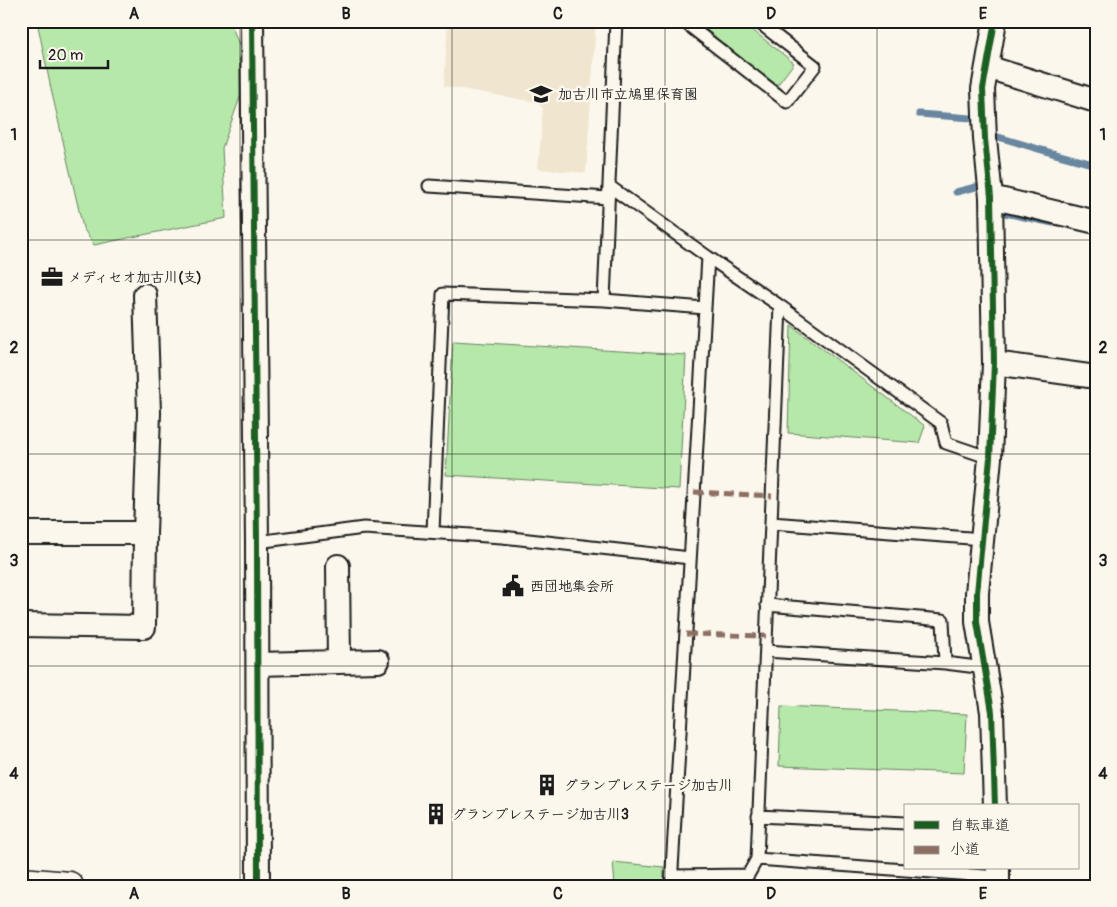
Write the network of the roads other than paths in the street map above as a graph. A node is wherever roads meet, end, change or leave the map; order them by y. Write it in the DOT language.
graph roads {
  1 [pos="252,21"];
  2 [pos="616,21"];
  3 [pos="683,21"];
  4 [pos="757,21"];
  5 [pos="995,21"];
  6 [pos="987,67"];
  7 [pos="1096,101"];
  8 [pos="429,186"];
  9 [pos="609,186"];
  10 [pos="991,197"];
  11 [pos="608,198"];
  12 [pos="1096,222"];
  13 [pos="708,257"];
  14 [pos="145,295"];
  15 [pos="604,300"];
  16 [pos="780,306"];
  17 [pos="705,308"];
  18 [pos="994,363"];
  19 [pos="1096,377"];
  20 [pos="990,458"];
  21 [pos="771,523"];
  22 [pos="433,532"];
  23 [pos="21,533"];
  24 [pos="145,533"];
  25 [pos="983,539"];
  26 [pos="257,542"];
  27 [pos="690,558"];
  28 [pos="338,566"];
  29 [pos="768,605"];
  30 [pos="21,625"];
  31 [pos="766,651"];
  32 [pos="378,660"];
  33 [pos="339,662"];
  34 [pos="945,663"];
  35 [pos="258,664"];
  36 [pos="985,668"];
  37 [pos="995,804"];
  38 [pos="758,816"];
  39 [pos="904,823"];
  40 [pos="757,859"];
  41 [pos="904,868"];
  42 [pos="937,870"];
  43 [pos="953,871"];
  44 [pos="998,877"];
  45 [pos="672,881"];
  46 [pos="34,884"];
  47 [pos="69,886"];
  48 [pos="258,886"];
  1 -- 26 [label="street"];
  2 -- 9 [label="lane"];
  3 -- 4 [label="lane"];
  5 -- 6 [label="street"];
  6 -- 7 [label="street"];
  6 -- 10 [label="street"];
  8 -- 11 [label="lane"];
  9 -- 11 [label="lane"];
  9 -- 13 [label="lane"];
  10 -- 12 [label="street"];
  10 -- 18 [label="street"];
  11 -- 15 [label="lane"];
  13 -- 16 [label="lane"];
  13 -- 17 [label="lane"];
  14 -- 24 [label="street"];
  15 -- 17 [label="lane"];
  15 -- 22 [label="lane"];
  16 -- 20 [label="lane"];
  16 -- 21 [label="lane"];
  17 -- 27 [label="lane"];
  18 -- 19 [label="street"];
  18 -- 20 [label="street"];
  20 -- 25 [label="street"];
  21 -- 25 [label="lane"];
  21 -- 29 [label="lane"];
  22 -- 26 [label="lane"];
  22 -- 27 [label="lane"];
  23 -- 24 [label="street"];
  24 -- 30 [label="street"];
  25 -- 36 [label="street"];
  26 -- 35 [label="street"];
  27 -- 45 [label="lane"];
  28 -- 33 [label="street"];
  29 -- 31 [label="lane"];
  29 -- 34 [label="lane"];
  31 -- 34 [label="lane"];
  31 -- 38 [label="lane"];
  32 -- 33 [label="street"];
  33 -- 35 [label="street"];
  34 -- 36 [label="lane"];
  35 -- 48 [label="street"];
  36 -- 37 [label="street"];
  38 -- 39 [label="lane"];
  38 -- 40 [label="lane"];
  40 -- 41 [label="lane"];
  40 -- 45 [label="lane"];
  42 -- 43 [label="lane"];
  43 -- 44 [label="lane"];
  46 -- 47 [label="street"];
}
